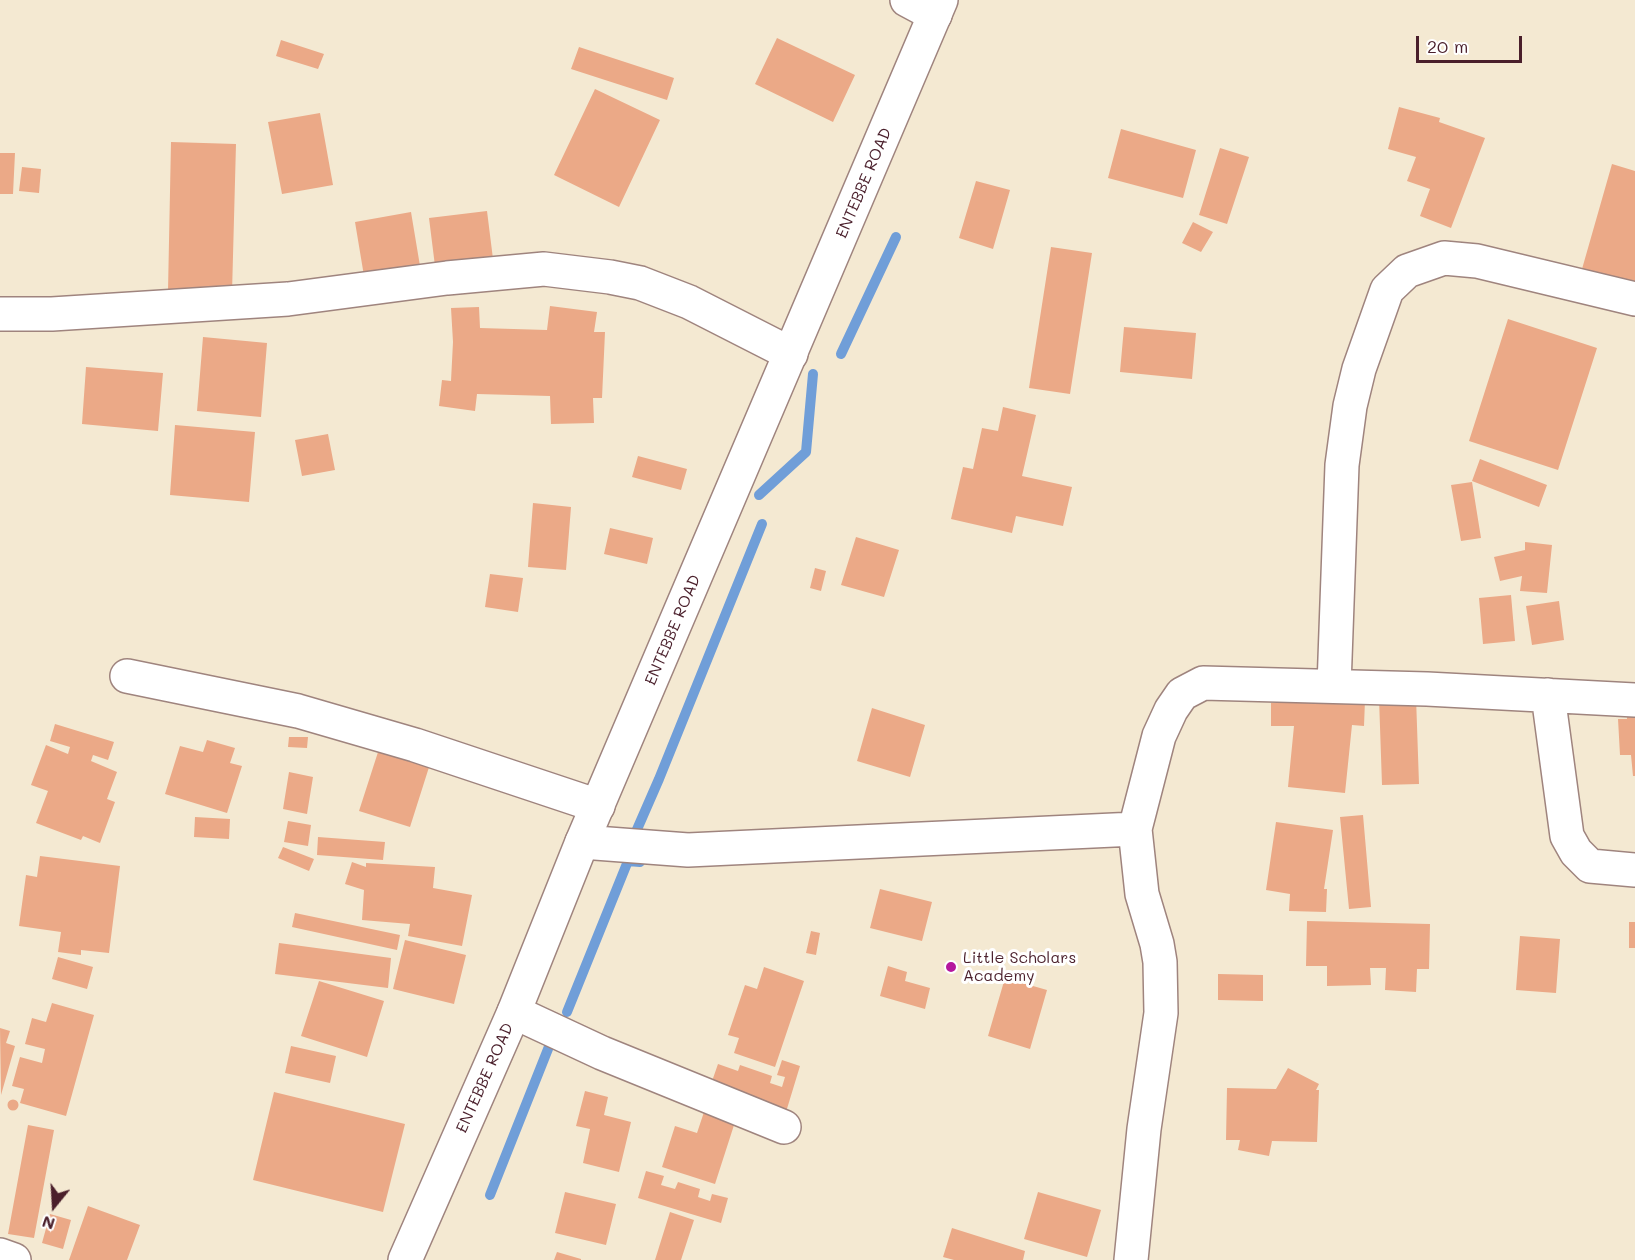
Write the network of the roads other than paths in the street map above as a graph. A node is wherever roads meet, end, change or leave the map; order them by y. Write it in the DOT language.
graph roads {
  1 [pos="906,0"];
  2 [pos="938,7"];
  3 [pos="1635,299"];
  4 [pos="0,314"];
  5 [pos="791,354"];
  6 [pos="127,676"];
  7 [pos="1334,686"];
  8 [pos="1548,695"];
  9 [pos="1635,700"];
  10 [pos="598,806"];
  11 [pos="1134,829"];
  12 [pos="582,842"];
  13 [pos="1635,870"];
  14 [pos="514,1012"];
  15 [pos="784,1127"];
  16 [pos="0,1255"];
  17 [pos="14,1260"];
  18 [pos="405,1260"];
  19 [pos="1131,1260"];
  1 -- 2 [label="street"];
  2 -- 5 [label="street, ENTEBBE ROAD"];
  3 -- 7 [label="street"];
  4 -- 5 [label="street"];
  5 -- 10 [label="street, ENTEBBE ROAD"];
  6 -- 10 [label="street"];
  7 -- 8 [label="street"];
  7 -- 11 [label="street"];
  8 -- 9 [label="street"];
  8 -- 13 [label="street"];
  10 -- 12 [label="street, ENTEBBE ROAD"];
  11 -- 12 [label="street"];
  11 -- 19 [label="street"];
  12 -- 14 [label="street, ENTEBBE ROAD"];
  14 -- 15 [label="street"];
  14 -- 18 [label="street, ENTEBBE ROAD"];
  16 -- 17 [label="street"];
}
